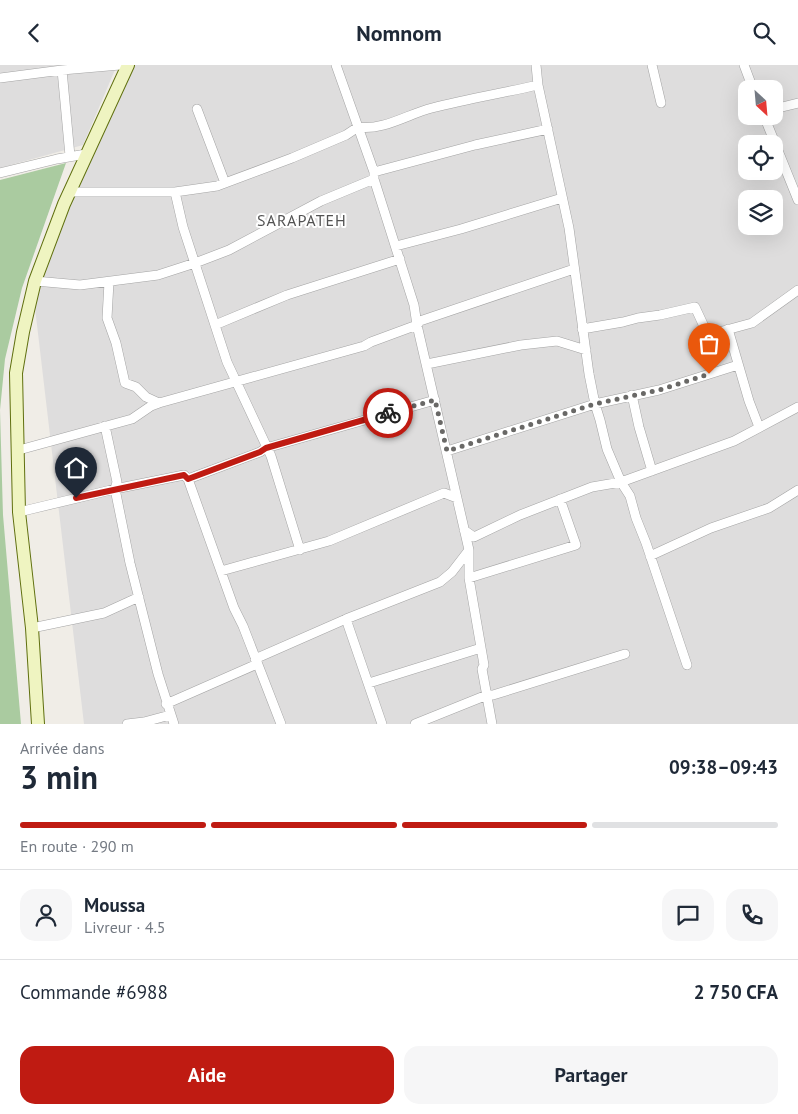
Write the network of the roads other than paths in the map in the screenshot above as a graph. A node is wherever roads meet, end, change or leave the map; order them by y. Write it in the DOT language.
graph roads {
  1 [pos="120,65"];
  2 [pos="128,65"];
  3 [pos="336,65"];
  4 [pos="536,65"];
  5 [pos="652,65"];
  6 [pos="744,65"];
  7 [pos="46,68"];
  8 [pos="62,70"];
  9 [pos="0,78"];
  10 [pos="750,80"];
  11 [pos="538,85"];
  12 [pos="661,103"];
  13 [pos="798,103"];
  14 [pos="783,107"];
  15 [pos="197,109"];
  16 [pos="768,125"];
  17 [pos="358,127"];
  18 [pos="548,129"];
  19 [pos="86,153"];
  20 [pos="70,157"];
  21 [pos="0,173"];
  22 [pos="374,175"];
  23 [pos="225,183"];
  24 [pos="176,192"];
  25 [pos="71,193"];
  26 [pos="562,198"];
  27 [pos="798,200"];
  28 [pos="396,246"];
  29 [pos="400,259"];
  30 [pos="195,263"];
  31 [pos="574,269"];
  32 [pos="36,281"];
  33 [pos="109,282"];
  34 [pos="798,289"];
  35 [pos="215,325"];
  36 [pos="417,325"];
  37 [pos="582,329"];
  38 [pos="728,329"];
  39 [pos="586,350"];
  40 [pos="427,364"];
  41 [pos="738,365"];
  42 [pos="237,382"];
  43 [pos="632,395"];
  44 [pos="435,400"];
  45 [pos="159,403"];
  46 [pos="595,404"];
  47 [pos="798,407"];
  48 [pos="105,426"];
  49 [pos="759,427"];
  50 [pos="266,448"];
  51 [pos="19,450"];
  52 [pos="447,451"];
  53 [pos="652,471"];
  54 [pos="188,479"];
  55 [pos="621,482"];
  56 [pos="115,489"];
  57 [pos="798,490"];
  58 [pos="457,498"];
  59 [pos="560,499"];
  60 [pos="19,512"];
  61 [pos="464,530"];
  62 [pos="300,550"];
  63 [pos="469,550"];
  64 [pos="650,555"];
  65 [pos="221,571"];
  66 [pos="469,578"];
  67 [pos="139,597"];
  68 [pos="346,619"];
  69 [pos="32,628"];
  70 [pos="481,648"];
  71 [pos="625,654"];
  72 [pos="256,662"];
  73 [pos="686,665"];
  74 [pos="369,683"];
  75 [pos="487,695"];
  76 [pos="166,704"];
  77 [pos="172,720"];
  78 [pos="38,724"];
  79 [pos="127,724"];
  80 [pos="281,724"];
  81 [pos="382,724"];
  82 [pos="415,724"];
  83 [pos="492,724"];
  1 -- 8 [label="street"];
  2 -- 19 [label="street"];
  3 -- 17 [label="street"];
  4 -- 11 [label="street"];
  5 -- 12 [label="street"];
  6 -- 10 [label="street"];
  7 -- 8 [label="street"];
  7 -- 9 [label="street"];
  8 -- 20 [label="street"];
  11 -- 17 [label="street"];
  11 -- 18 [label="street"];
  13 -- 14 [label="street"];
  15 -- 23 [label="street"];
  16 -- 27 [label="street"];
  17 -- 22 [label="street"];
  17 -- 23 [label="street"];
  18 -- 22 [label="street"];
  18 -- 26 [label="street"];
  19 -- 20 [label="street"];
  19 -- 25 [label="street"];
  20 -- 21 [label="street"];
  22 -- 28 [label="street"];
  22 -- 30 [label="street"];
  23 -- 24 [label="street"];
  24 -- 25 [label="street"];
  24 -- 30 [label="street"];
  25 -- 32 [label="street"];
  26 -- 28 [label="street"];
  26 -- 31 [label="street"];
  28 -- 29 [label="street"];
  29 -- 35 [label="street"];
  29 -- 36 [label="street"];
  30 -- 33 [label="street"];
  30 -- 35 [label="street"];
  31 -- 36 [label="street"];
  31 -- 37 [label="street"];
  32 -- 33 [label="street"];
  32 -- 51 [label="street"];
  33 -- 45 [label="street"];
  34 -- 38 [label="street"];
  35 -- 42 [label="street"];
  36 -- 40 [label="street"];
  36 -- 42 [label="street"];
  37 -- 38 [label="street"];
  37 -- 39 [label="street"];
  38 -- 41 [label="street"];
  39 -- 40 [label="street"];
  39 -- 46 [label="street"];
  40 -- 44 [label="street"];
  41 -- 43 [label="street"];
  41 -- 49 [label="street"];
  42 -- 45 [label="street"];
  42 -- 50 [label="street"];
  43 -- 46 [label="street"];
  43 -- 53 [label="street"];
  44 -- 50 [label="street"];
  44 -- 52 [label="street"];
  45 -- 48 [label="street"];
  46 -- 52 [label="street"];
  46 -- 55 [label="street"];
  47 -- 49 [label="street"];
  48 -- 51 [label="street"];
  48 -- 56 [label="street"];
  49 -- 53 [label="street"];
  50 -- 54 [label="street"];
  50 -- 62 [label="street"];
  51 -- 60 [label="street"];
  52 -- 58 [label="street"];
  53 -- 55 [label="street"];
  54 -- 56 [label="street"];
  54 -- 65 [label="street"];
  55 -- 59 [label="street"];
  55 -- 64 [label="street"];
  56 -- 60 [label="street"];
  56 -- 67 [label="street"];
  57 -- 64 [label="street"];
  58 -- 61 [label="street"];
  58 -- 62 [label="street"];
  59 -- 61 [label="street"];
  59 -- 66 [label="street"];
  60 -- 69 [label="street"];
  61 -- 63 [label="street"];
  62 -- 65 [label="street"];
  63 -- 66 [label="street"];
  63 -- 68 [label="street"];
  64 -- 73 [label="street"];
  65 -- 72 [label="street"];
  66 -- 70 [label="street"];
  67 -- 69 [label="street"];
  67 -- 76 [label="street"];
  68 -- 72 [label="street"];
  68 -- 74 [label="street"];
  69 -- 78 [label="street"];
  70 -- 74 [label="street"];
  70 -- 75 [label="street"];
  71 -- 75 [label="street"];
  72 -- 76 [label="street"];
  72 -- 80 [label="street"];
  74 -- 81 [label="street"];
  75 -- 82 [label="street"];
  75 -- 83 [label="street"];
  76 -- 77 [label="street"];
  77 -- 79 [label="street"];
}
